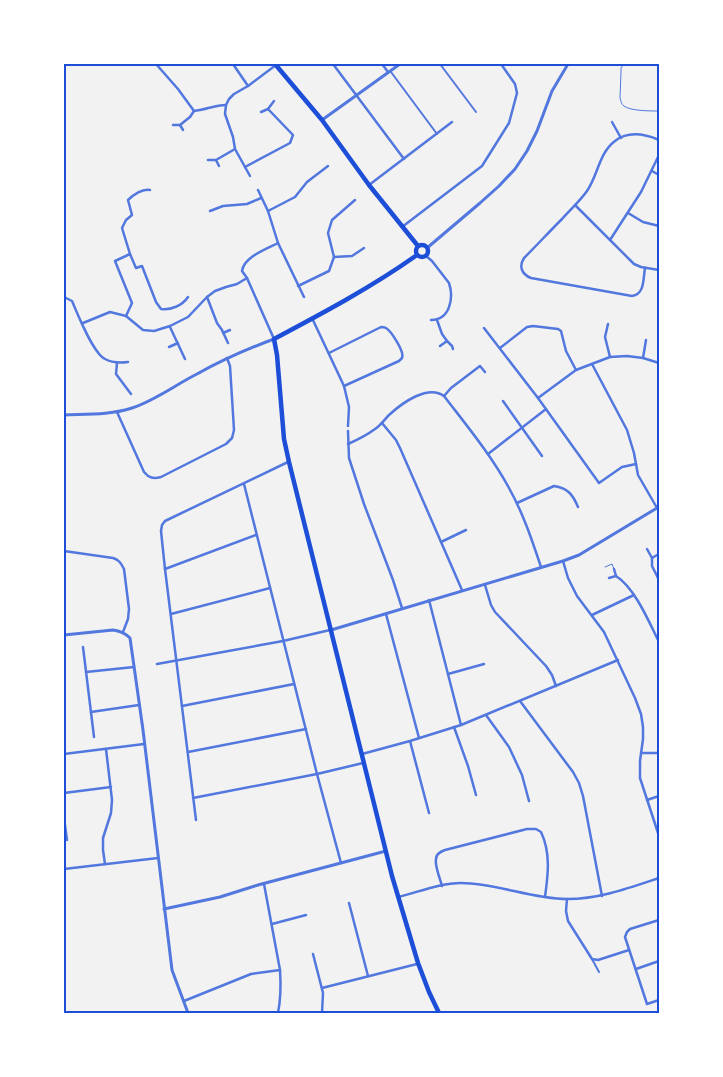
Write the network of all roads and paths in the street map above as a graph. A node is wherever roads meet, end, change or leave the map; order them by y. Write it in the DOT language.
graph roads {
  1 [pos="156,64"];
  2 [pos="233,64"];
  3 [pos="275,64"];
  4 [pos="333,64"];
  5 [pos="382,64"];
  6 [pos="400,64"];
  7 [pos="440,64"];
  8 [pos="501,64"];
  9 [pos="568,64"];
  10 [pos="624,64"];
  11 [pos="389,71"];
  12 [pos="248,86"];
  13 [pos="357,95"];
  14 [pos="274,101"];
  15 [pos="226,105"];
  16 [pos="268,109"];
  17 [pos="194,111"];
  18 [pos="659,111"];
  19 [pos="261,112"];
  20 [pos="476,112"];
  21 [pos="322,120"];
  22 [pos="452,122"];
  23 [pos="612,122"];
  24 [pos="173,125"];
  25 [pos="180,126"];
  26 [pos="184,130"];
  27 [pos="437,134"];
  28 [pos="621,138"];
  29 [pos="659,140"];
  30 [pos="235,149"];
  31 [pos="659,155"];
  32 [pos="404,159"];
  33 [pos="208,160"];
  34 [pos="216,160"];
  35 [pos="219,166"];
  36 [pos="328,166"];
  37 [pos="245,167"];
  38 [pos="652,171"];
  39 [pos="659,175"];
  40 [pos="250,176"];
  41 [pos="369,184"];
  42 [pos="150,190"];
  43 [pos="258,190"];
  44 [pos="261,198"];
  45 [pos="355,200"];
  46 [pos="575,205"];
  47 [pos="210,211"];
  48 [pos="268,211"];
  49 [pos="628,213"];
  50 [pos="659,226"];
  51 [pos="402,227"];
  52 [pos="610,241"];
  53 [pos="278,243"];
  54 [pos="418,246"];
  55 [pos="364,248"];
  56 [pos="427,248"];
  57 [pos="130,254"];
  58 [pos="417,255"];
  59 [pos="426,256"];
  60 [pos="334,257"];
  61 [pos="645,268"];
  62 [pos="659,270"];
  63 [pos="247,278"];
  64 [pos="298,286"];
  65 [pos="64,297"];
  66 [pos="188,297"];
  67 [pos="207,297"];
  68 [pos="304,297"];
  69 [pos="126,316"];
  70 [pos="312,318"];
  71 [pos="431,320"];
  72 [pos="437,320"];
  73 [pos="82,323"];
  74 [pos="608,324"];
  75 [pos="170,326"];
  76 [pos="484,328"];
  77 [pos="230,330"];
  78 [pos="223,333"];
  79 [pos="274,339"];
  80 [pos="646,340"];
  81 [pos="446,342"];
  82 [pos="178,343"];
  83 [pos="228,343"];
  84 [pos="440,346"];
  85 [pos="169,347"];
  86 [pos="500,348"];
  87 [pos="454,349"];
  88 [pos="329,353"];
  89 [pos="610,357"];
  90 [pos="227,358"];
  91 [pos="643,358"];
  92 [pos="185,360"];
  93 [pos="128,362"];
  94 [pos="117,363"];
  95 [pos="659,363"];
  96 [pos="592,364"];
  97 [pos="576,370"];
  98 [pos="485,372"];
  99 [pos="344,386"];
  100 [pos="131,394"];
  101 [pos="444,396"];
  102 [pos="538,398"];
  103 [pos="502,402"];
  104 [pos="546,409"];
  105 [pos="117,412"];
  106 [pos="64,416"];
  107 [pos="382,424"];
  108 [pos="348,426"];
  109 [pos="521,428"];
  110 [pos="348,431"];
  111 [pos="348,444"];
  112 [pos="488,454"];
  113 [pos="542,456"];
  114 [pos="289,462"];
  115 [pos="636,464"];
  116 [pos="244,484"];
  117 [pos="517,503"];
  118 [pos="578,507"];
  119 [pos="658,507"];
  120 [pos="466,530"];
  121 [pos="256,535"];
  122 [pos="441,542"];
  123 [pos="647,549"];
  124 [pos="64,551"];
  125 [pos="657,555"];
  126 [pos="652,558"];
  127 [pos="563,561"];
  128 [pos="541,567"];
  129 [pos="606,567"];
  130 [pos="165,569"];
  131 [pos="614,569"];
  132 [pos="616,576"];
  133 [pos="609,578"];
  134 [pos="659,580"];
  135 [pos="485,584"];
  136 [pos="270,588"];
  137 [pos="462,590"];
  138 [pos="634,595"];
  139 [pos="429,600"];
  140 [pos="402,608"];
  141 [pos="386,613"];
  142 [pos="171,614"];
  143 [pos="592,615"];
  144 [pos="331,630"];
  145 [pos="121,631"];
  146 [pos="64,636"];
  147 [pos="283,640"];
  148 [pos="659,642"];
  149 [pos="83,647"];
  150 [pos="176,660"];
  151 [pos="618,660"];
  152 [pos="157,664"];
  153 [pos="484,664"];
  154 [pos="134,667"];
  155 [pos="86,672"];
  156 [pos="448,674"];
  157 [pos="294,684"];
  158 [pos="556,686"];
  159 [pos="520,701"];
  160 [pos="140,705"];
  161 [pos="182,706"];
  162 [pos="90,712"];
  163 [pos="486,715"];
  164 [pos="461,725"];
  165 [pos="454,727"];
  166 [pos="306,729"];
  167 [pos="94,737"];
  168 [pos="419,738"];
  169 [pos="410,741"];
  170 [pos="144,744"];
  171 [pos="106,749"];
  172 [pos="188,752"];
  173 [pos="641,753"];
  174 [pos="659,753"];
  175 [pos="64,754"];
  176 [pos="362,754"];
  177 [pos="364,763"];
  178 [pos="317,774"];
  179 [pos="111,787"];
  180 [pos="64,793"];
  181 [pos="476,795"];
  182 [pos="659,796"];
  183 [pos="193,798"];
  184 [pos="648,800"];
  185 [pos="529,801"];
  186 [pos="429,813"];
  187 [pos="64,818"];
  188 [pos="196,820"];
  189 [pos="659,836"];
  190 [pos="67,840"];
  191 [pos="386,851"];
  192 [pos="158,858"];
  193 [pos="341,863"];
  194 [pos="105,864"];
  195 [pos="64,869"];
  196 [pos="659,878"];
  197 [pos="264,884"];
  198 [pos="442,886"];
  199 [pos="602,896"];
  200 [pos="545,897"];
  201 [pos="398,898"];
  202 [pos="567,900"];
  203 [pos="349,903"];
  204 [pos="164,909"];
  205 [pos="306,915"];
  206 [pos="659,920"];
  207 [pos="272,924"];
  208 [pos="629,950"];
  209 [pos="313,954"];
  210 [pos="592,959"];
  211 [pos="659,961"];
  212 [pos="418,963"];
  213 [pos="636,969"];
  214 [pos="280,970"];
  215 [pos="599,972"];
  216 [pos="368,976"];
  217 [pos="322,988"];
  218 [pos="659,1000"];
  219 [pos="184,1001"];
  220 [pos="188,1013"];
  221 [pos="278,1013"];
  222 [pos="322,1013"];
  223 [pos="439,1013"];
  1 -- 17 [label="street"];
  2 -- 12 [label="street"];
  3 -- 12 [label="street"];
  3 -- 21 [label="main road"];
  4 -- 13 [label="street"];
  5 -- 11 [label="street"];
  6 -- 11 [label="street"];
  7 -- 20 [label="street"];
  8 -- 51 [label="street"];
  9 -- 56 [label="street"];
  10 -- 18 [label="lane"];
  11 -- 13 [label="street"];
  11 -- 27 [label="street"];
  12 -- 15 [label="street"];
  13 -- 21 [label="street"];
  13 -- 32 [label="street"];
  14 -- 16 [label="street"];
  15 -- 17 [label="street"];
  15 -- 30 [label="street"];
  16 -- 19 [label="street"];
  16 -- 37 [label="street"];
  17 -- 25 [label="street"];
  21 -- 41 [label="main road"];
  22 -- 27 [label="street"];
  23 -- 28 [label="street"];
  24 -- 25 [label="street"];
  25 -- 26 [label="street"];
  27 -- 32 [label="street"];
  28 -- 29 [label="street"];
  28 -- 46 [label="street"];
  30 -- 34 [label="street"];
  30 -- 37 [label="street"];
  31 -- 38 [label="street"];
  32 -- 41 [label="street"];
  33 -- 34 [label="street"];
  34 -- 35 [label="street"];
  36 -- 48 [label="street"];
  37 -- 40 [label="street"];
  38 -- 39 [label="street"];
  38 -- 49 [label="street"];
  41 -- 51 [label="main road"];
  42 -- 57 [label="street"];
  43 -- 44 [label="street"];
  44 -- 47 [label="street"];
  44 -- 48 [label="street"];
  45 -- 60 [label="street"];
  46 -- 52 [label="street"];
  46 -- 61 [label="street"];
  48 -- 53 [label="street"];
  49 -- 50 [label="street"];
  49 -- 52 [label="street"];
  51 -- 54 [label="main road"];
  52 -- 61 [label="street"];
  53 -- 63 [label="street"];
  53 -- 64 [label="street"];
  54 -- 56 [label="main road"];
  54 -- 58 [label="main road"];
  55 -- 60 [label="street"];
  56 -- 59 [label="main road"];
  57 -- 66 [label="street"];
  57 -- 69 [label="street"];
  58 -- 59 [label="main road"];
  58 -- 70 [label="main road"];
  59 -- 72 [label="street"];
  60 -- 64 [label="street"];
  61 -- 62 [label="street"];
  63 -- 67 [label="street"];
  63 -- 79 [label="street"];
  64 -- 68 [label="street"];
  65 -- 73 [label="street"];
  67 -- 75 [label="street"];
  67 -- 78 [label="street"];
  69 -- 73 [label="street"];
  69 -- 75 [label="street"];
  70 -- 79 [label="main road"];
  70 -- 88 [label="street"];
  71 -- 72 [label="street"];
  72 -- 81 [label="street"];
  73 -- 94 [label="street"];
  74 -- 89 [label="street"];
  75 -- 82 [label="street"];
  76 -- 86 [label="street"];
  77 -- 78 [label="street"];
  78 -- 83 [label="street"];
  79 -- 90 [label="street"];
  79 -- 114 [label="main road"];
  80 -- 91 [label="street"];
  81 -- 84 [label="street"];
  81 -- 87 [label="street"];
  82 -- 85 [label="street"];
  82 -- 92 [label="street"];
  86 -- 97 [label="street"];
  86 -- 102 [label="street"];
  88 -- 99 [label="street"];
  88 -- 99 [label="street"];
  89 -- 91 [label="street"];
  89 -- 96 [label="street"];
  90 -- 105 [label="street"];
  90 -- 105 [label="street"];
  91 -- 95 [label="street"];
  93 -- 94 [label="street"];
  94 -- 100 [label="street"];
  96 -- 97 [label="street"];
  96 -- 115 [label="street"];
  97 -- 102 [label="street"];
  98 -- 101 [label="street"];
  99 -- 108 [label="street"];
  101 -- 107 [label="street"];
  101 -- 112 [label="street"];
  102 -- 104 [label="street"];
  103 -- 109 [label="street"];
  104 -- 109 [label="street"];
  104 -- 115 [label="street"];
  105 -- 106 [label="street"];
  107 -- 111 [label="street"];
  107 -- 122 [label="street"];
  109 -- 112 [label="street"];
  109 -- 113 [label="street"];
  110 -- 111 [label="street"];
  111 -- 140 [label="street"];
  112 -- 117 [label="street"];
  114 -- 116 [label="street"];
  114 -- 144 [label="main road"];
  115 -- 119 [label="street"];
  116 -- 121 [label="street"];
  116 -- 130 [label="street"];
  117 -- 118 [label="street"];
  117 -- 128 [label="street"];
  119 -- 127 [label="street"];
  120 -- 122 [label="street"];
  121 -- 130 [label="street"];
  121 -- 136 [label="street"];
  122 -- 137 [label="street"];
  123 -- 126 [label="street"];
  124 -- 145 [label="street"];
  125 -- 126 [label="street"];
  126 -- 134 [label="street"];
  127 -- 128 [label="street"];
  127 -- 143 [label="street"];
  128 -- 135 [label="street"];
  129 -- 131 [label="lane"];
  130 -- 142 [label="street"];
  131 -- 132 [label="street"];
  132 -- 133 [label="street"];
  132 -- 138 [label="street"];
  135 -- 137 [label="street"];
  135 -- 158 [label="street"];
  136 -- 142 [label="street"];
  136 -- 147 [label="street"];
  137 -- 139 [label="street"];
  138 -- 143 [label="street"];
  138 -- 148 [label="street"];
  139 -- 140 [label="street"];
  139 -- 156 [label="street"];
  140 -- 141 [label="street"];
  141 -- 144 [label="street"];
  141 -- 168 [label="street"];
  142 -- 150 [label="street"];
  143 -- 151 [label="street"];
  144 -- 147 [label="street"];
  144 -- 176 [label="main road"];
  145 -- 146 [label="street"];
  145 -- 154 [label="street"];
  147 -- 150 [label="street"];
  147 -- 157 [label="street"];
  149 -- 155 [label="street"];
  150 -- 152 [label="street"];
  150 -- 161 [label="street"];
  151 -- 158 [label="street"];
  151 -- 173 [label="street"];
  153 -- 156 [label="street"];
  154 -- 155 [label="street"];
  154 -- 160 [label="street"];
  155 -- 162 [label="street"];
  156 -- 164 [label="street"];
  157 -- 161 [label="street"];
  157 -- 166 [label="street"];
  158 -- 159 [label="street"];
  159 -- 163 [label="street"];
  159 -- 199 [label="street"];
  160 -- 162 [label="street"];
  160 -- 170 [label="street"];
  161 -- 172 [label="street"];
  162 -- 167 [label="street"];
  163 -- 164 [label="street"];
  163 -- 185 [label="street"];
  164 -- 165 [label="street"];
  165 -- 168 [label="street"];
  165 -- 181 [label="street"];
  166 -- 172 [label="street"];
  166 -- 178 [label="street"];
  168 -- 169 [label="street"];
  169 -- 176 [label="street"];
  169 -- 186 [label="street"];
  170 -- 171 [label="street"];
  170 -- 192 [label="street"];
  171 -- 175 [label="street"];
  171 -- 179 [label="street"];
  172 -- 183 [label="street"];
  173 -- 174 [label="street"];
  173 -- 184 [label="street"];
  176 -- 177 [label="main road"];
  177 -- 178 [label="street"];
  177 -- 191 [label="main road"];
  178 -- 183 [label="street"];
  178 -- 193 [label="street"];
  179 -- 180 [label="street"];
  179 -- 194 [label="street"];
  182 -- 184 [label="street"];
  183 -- 188 [label="street"];
  184 -- 189 [label="street"];
  187 -- 190 [label="street"];
  191 -- 193 [label="street"];
  191 -- 201 [label="main road"];
  192 -- 194 [label="street"];
  192 -- 204 [label="street"];
  193 -- 197 [label="street"];
  194 -- 195 [label="street"];
  196 -- 199 [label="street"];
  197 -- 204 [label="street"];
  197 -- 207 [label="street"];
  198 -- 200 [label="street"];
  198 -- 200 [label="street"];
  198 -- 201 [label="street"];
  199 -- 202 [label="street"];
  200 -- 202 [label="street"];
  201 -- 212 [label="main road"];
  202 -- 210 [label="street"];
  203 -- 216 [label="street"];
  204 -- 219 [label="street"];
  205 -- 207 [label="street"];
  206 -- 208 [label="street"];
  207 -- 214 [label="street"];
  208 -- 210 [label="street"];
  208 -- 213 [label="street"];
  209 -- 217 [label="street"];
  210 -- 215 [label="street"];
  211 -- 213 [label="street"];
  212 -- 216 [label="street"];
  212 -- 223 [label="main road"];
  213 -- 218 [label="street"];
  214 -- 219 [label="street"];
  214 -- 221 [label="street"];
  216 -- 217 [label="street"];
  217 -- 222 [label="street"];
  219 -- 220 [label="street"];
}
